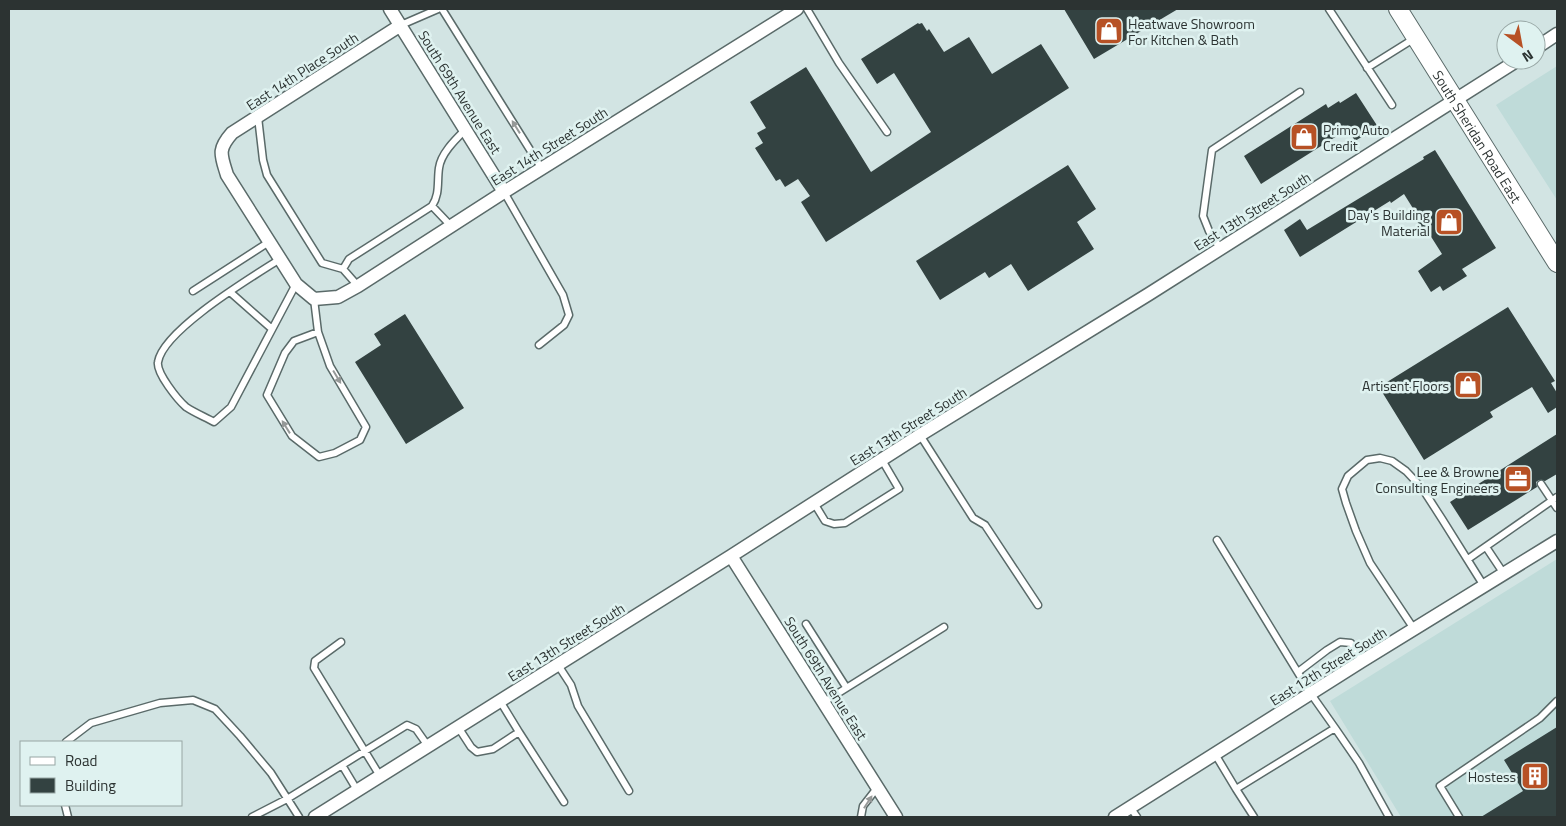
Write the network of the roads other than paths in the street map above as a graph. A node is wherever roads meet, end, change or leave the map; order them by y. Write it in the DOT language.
graph roads {
  1 [pos="390,9"];
  2 [pos="438,9"];
  3 [pos="442,9"];
  4 [pos="796,9"];
  5 [pos="807,9"];
  6 [pos="1329,9"];
  7 [pos="1398,9"];
  8 [pos="401,25"];
  9 [pos="1557,34"];
  10 [pos="1416,37"];
  11 [pos="1546,41"];
  12 [pos="1367,68"];
  13 [pos="1502,70"];
  14 [pos="1300,92"];
  15 [pos="1456,100"];
  16 [pos="1392,105"];
  17 [pos="258,117"];
  18 [pos="466,129"];
  19 [pos="887,132"];
  20 [pos="542,169"];
  21 [pos="504,192"];
  22 [pos="432,206"];
  23 [pos="451,226"];
  24 [pos="269,242"];
  25 [pos="1220,248"];
  26 [pos="280,259"];
  27 [pos="1557,262"];
  28 [pos="343,269"];
  29 [pos="296,284"];
  30 [pos="358,286"];
  31 [pos="194,291"];
  32 [pos="230,292"];
  33 [pos="314,299"];
  34 [pos="272,329"];
  35 [pos="318,332"];
  36 [pos="539,345"];
  37 [pos="920,435"];
  38 [pos="882,460"];
  39 [pos="1541,484"];
  40 [pos="1555,498"];
  41 [pos="814,503"];
  42 [pos="1557,508"];
  43 [pos="1217,540"];
  44 [pos="1557,541"];
  45 [pos="1486,547"];
  46 [pos="731,556"];
  47 [pos="1468,559"];
  48 [pos="1504,574"];
  49 [pos="1484,586"];
  50 [pos="1038,605"];
  51 [pos="806,624"];
  52 [pos="944,627"];
  53 [pos="1414,629"];
  54 [pos="341,642"];
  55 [pos="1362,660"];
  56 [pos="558,665"];
  57 [pos="1298,672"];
  58 [pos="846,687"];
  59 [pos="1311,694"];
  60 [pos="500,701"];
  61 [pos="824,702"];
  62 [pos="1557,702"];
  63 [pos="458,727"];
  64 [pos="1335,728"];
  65 [pos="519,732"];
  66 [pos="67,741"];
  67 [pos="428,746"];
  68 [pos="365,751"];
  69 [pos="1215,754"];
  70 [pos="342,765"];
  71 [pos="380,776"];
  72 [pos="878,788"];
  73 [pos="1236,789"];
  74 [pos="358,790"];
  75 [pos="629,791"];
  76 [pos="287,798"];
  77 [pos="564,802"];
  78 [pos="1134,812"];
  79 [pos="252,817"];
  80 [pos="299,817"];
  81 [pos="315,817"];
  82 [pos="860,817"];
  83 [pos="896,817"];
  84 [pos="1115,817"];
  85 [pos="1254,817"];
  86 [pos="1389,817"];
  87 [pos="1459,817"];
  1 -- 8 [label="street, South 69th Avenue East"];
  2 -- 8 [label="lane"];
  20 -- 3 [label="lane, one-way"];
  4 -- 20 [label="street, East 14th Street South"];
  5 -- 19 [label="lane"];
  6 -- 12 [label="lane"];
  7 -- 10 [label="main road, South Sheridan Road East"];
  8 -- 17 [label="street, East 14th Place South"];
  8 -- 18 [label="street, South 69th Avenue East"];
  9 -- 11 [label="street"];
  10 -- 12 [label="lane"];
  10 -- 15 [label="main road, South Sheridan Road East"];
  12 -- 16 [label="lane"];
  13 -- 15 [label="street, East 13th Street South"];
  14 -- 25 [label="lane"];
  15 -- 25 [label="street, East 13th Street South"];
  15 -- 27 [label="main road, South Sheridan Road East"];
  17 -- 24 [label="street, East 14th Place South"];
  17 -- 28 [label="lane"];
  18 -- 21 [label="street, South 69th Avenue East"];
  18 -- 22 [label="lane"];
  20 -- 21 [label="street, East 14th Street South"];
  21 -- 23 [label="street, East 14th Street South"];
  21 -- 36 [label="lane"];
  22 -- 23 [label="lane"];
  22 -- 28 [label="lane"];
  23 -- 30 [label="street, East 14th Street South"];
  24 -- 26 [label="street"];
  24 -- 31 [label="lane"];
  25 -- 37 [label="street, East 13th Street South"];
  26 -- 29 [label="street"];
  26 -- 32 [label="lane"];
  28 -- 30 [label="lane"];
  29 -- 33 [label="street"];
  29 -- 34 [label="lane"];
  30 -- 33 [label="street, East 14th Street South"];
  32 -- 34 [label="lane"];
  32 -- 34 [label="lane"];
  33 -- 35 [label="lane"];
  35 -- 35 [label="lane, one-way"];
  37 -- 38 [label="street, East 13th Street South"];
  37 -- 50 [label="lane"];
  38 -- 41 [label="street, East 13th Street South"];
  38 -- 41 [label="lane"];
  39 -- 40 [label="lane"];
  40 -- 42 [label="lane"];
  40 -- 45 [label="lane"];
  41 -- 46 [label="street, East 13th Street South"];
  43 -- 57 [label="lane"];
  44 -- 48 [label="street, East 12th Street South"];
  45 -- 47 [label="lane"];
  45 -- 48 [label="lane"];
  46 -- 56 [label="street, East 13th Street South"];
  46 -- 61 [label="street, South 69th Avenue East"];
  47 -- 49 [label="lane"];
  47 -- 53 [label="lane"];
  48 -- 49 [label="street, East 12th Street South"];
  49 -- 53 [label="street, East 12th Street South"];
  51 -- 58 [label="lane"];
  52 -- 58 [label="lane"];
  53 -- 55 [label="street, East 12th Street South"];
  54 -- 68 [label="lane"];
  55 -- 57 [label="lane"];
  55 -- 59 [label="street, East 12th Street South"];
  56 -- 60 [label="street, East 13th Street South"];
  56 -- 75 [label="lane"];
  57 -- 59 [label="lane"];
  58 -- 61 [label="lane"];
  59 -- 64 [label="lane"];
  59 -- 69 [label="street, East 12th Street South"];
  60 -- 63 [label="street, East 13th Street South"];
  60 -- 65 [label="lane"];
  61 -- 72 [label="street, South 69th Avenue East"];
  62 -- 87 [label="lane"];
  63 -- 65 [label="lane"];
  63 -- 67 [label="street, East 13th Street South"];
  64 -- 73 [label="lane"];
  64 -- 86 [label="lane"];
  65 -- 77 [label="lane"];
  66 -- 76 [label="lane"];
  67 -- 68 [label="lane"];
  67 -- 71 [label="street, East 13th Street South"];
  68 -- 70 [label="lane"];
  68 -- 71 [label="lane"];
  69 -- 73 [label="lane"];
  69 -- 78 [label="street, East 12th Street South"];
  70 -- 74 [label="lane"];
  70 -- 76 [label="lane"];
  71 -- 74 [label="street, East 13th Street South"];
  82 -- 72 [label="lane, one-way"];
  72 -- 83 [label="street, South 69th Avenue East"];
  73 -- 85 [label="lane"];
  74 -- 81 [label="street, East 13th Street South"];
  76 -- 79 [label="lane"];
  76 -- 80 [label="lane"];
  78 -- 84 [label="street, East 12th Street South"];
}
